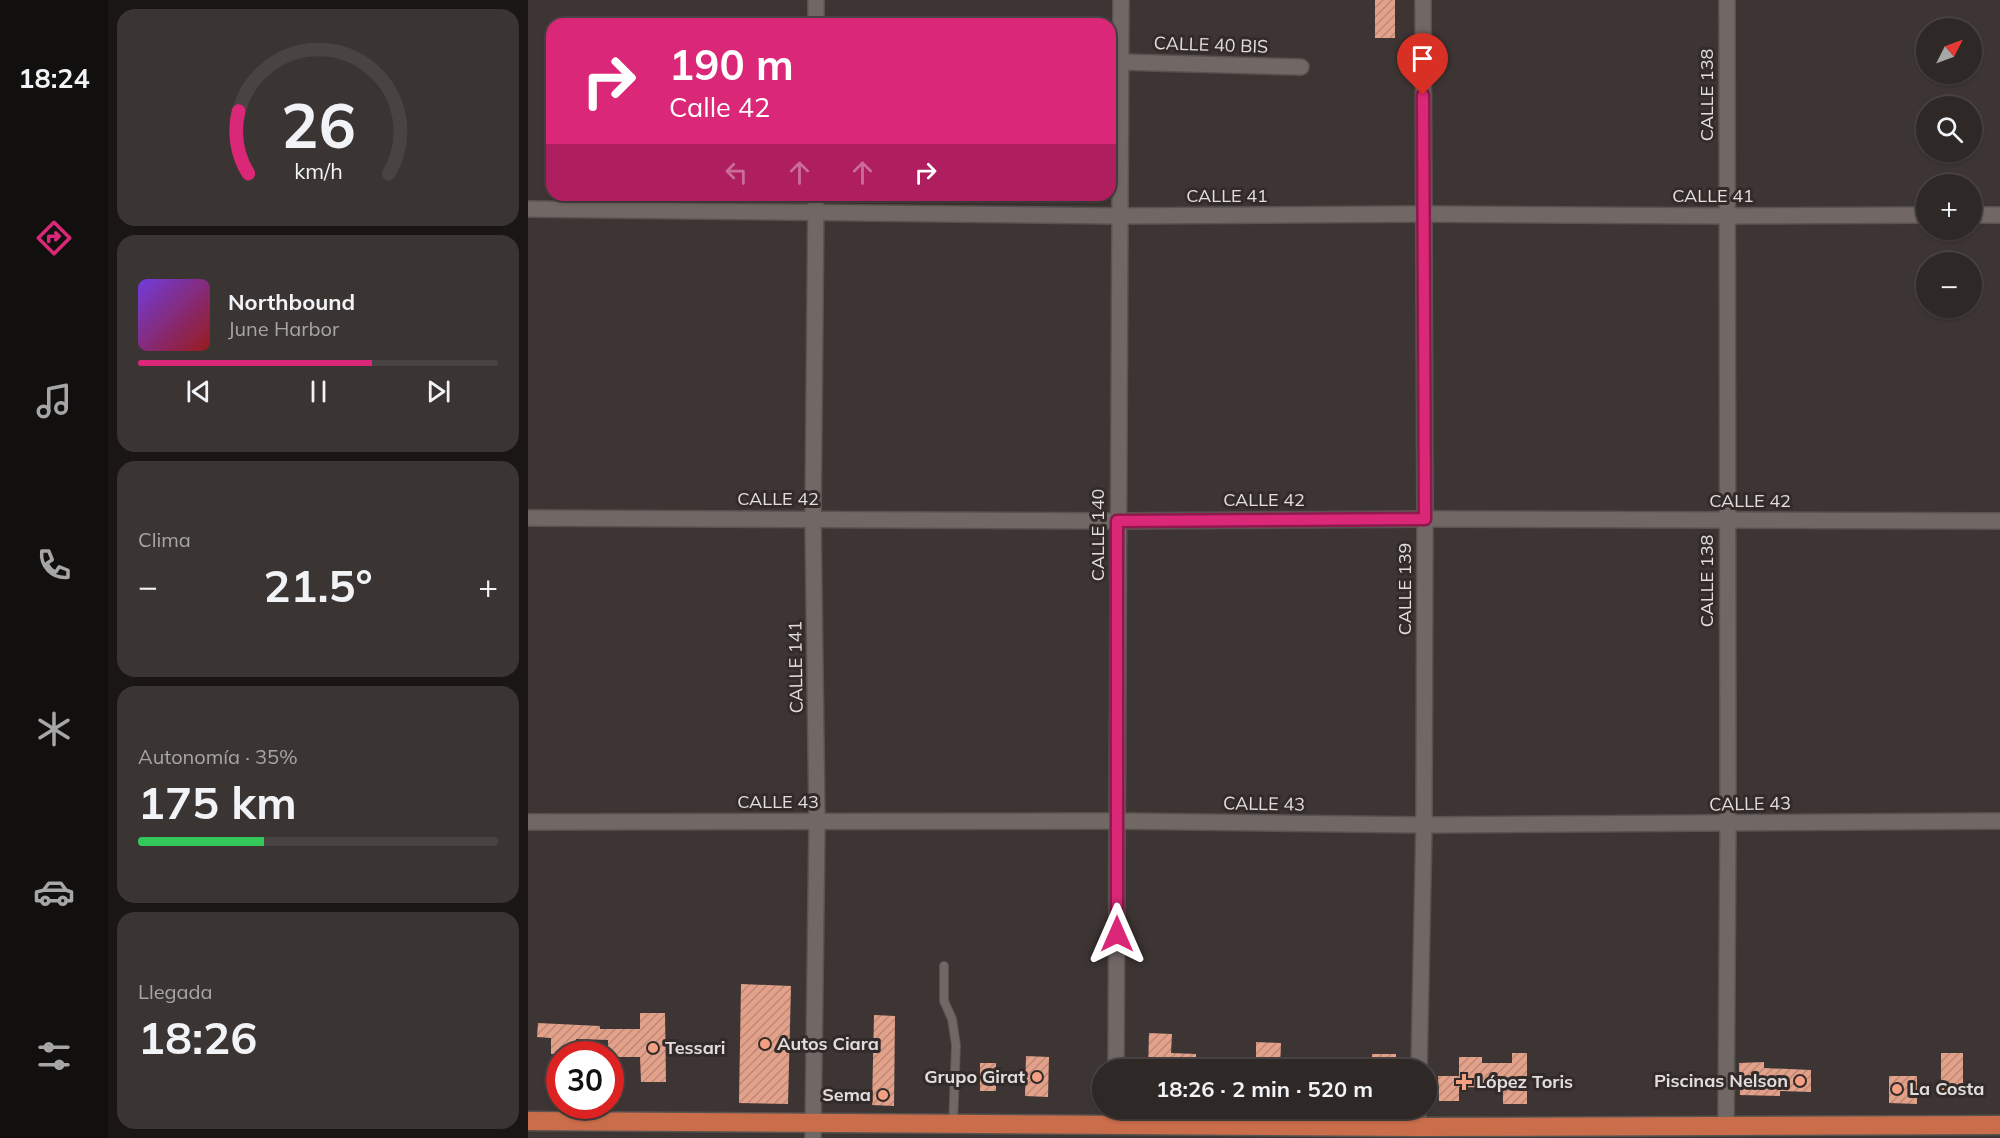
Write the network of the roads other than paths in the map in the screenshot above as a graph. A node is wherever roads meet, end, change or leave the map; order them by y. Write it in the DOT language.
graph roads {
  1 [pos="816,0"];
  2 [pos="1121,0"];
  3 [pos="1423,0"];
  4 [pos="1727,0"];
  5 [pos="816,18"];
  6 [pos="1120,62"];
  7 [pos="1301,68"];
  8 [pos="816,201"];
  9 [pos="528,209"];
  10 [pos="816,212"];
  11 [pos="1422,214"];
  12 [pos="1916,215"];
  13 [pos="1982,215"];
  14 [pos="2000,215"];
  15 [pos="1119,216"];
  16 [pos="1727,216"];
  17 [pos="528,518"];
  18 [pos="813,519"];
  19 [pos="1425,519"];
  20 [pos="1727,520"];
  21 [pos="1117,521"];
  22 [pos="2000,521"];
  23 [pos="1117,821"];
  24 [pos="2000,821"];
  25 [pos="528,822"];
  26 [pos="817,822"];
  27 [pos="1728,824"];
  28 [pos="1424,825"];
  29 [pos="944,966"];
  30 [pos="1116,1059"];
  31 [pos="1419,1059"];
  32 [pos="1092,1118"];
  33 [pos="1437,1118"];
  34 [pos="528,1121"];
  35 [pos="953,1125"];
  36 [pos="2000,1125"];
  37 [pos="1726,1126"];
  38 [pos="813,1131"];
  1 -- 5 [label="street"];
  2 -- 6 [label="street, CALLE 140"];
  3 -- 11 [label="street, CALLE 139"];
  4 -- 16 [label="street, CALLE 138"];
  6 -- 7 [label="street, CALLE 40 BIS"];
  6 -- 15 [label="street, CALLE 140"];
  8 -- 10 [label="street, CALLE 141"];
  9 -- 10 [label="street, CALLE 41"];
  10 -- 15 [label="street, CALLE 41"];
  10 -- 18 [label="street, CALLE 141"];
  11 -- 15 [label="street, CALLE 41"];
  11 -- 16 [label="street, CALLE 41"];
  11 -- 19 [label="street, CALLE 139"];
  12 -- 16 [label="street, CALLE 41"];
  13 -- 14 [label="street"];
  15 -- 21 [label="street, CALLE 140"];
  16 -- 20 [label="street, CALLE 138"];
  17 -- 18 [label="street, CALLE 42"];
  18 -- 21 [label="street, CALLE 42"];
  18 -- 26 [label="street, CALLE 141"];
  19 -- 20 [label="street, CALLE 42"];
  19 -- 21 [label="street, CALLE 42"];
  19 -- 28 [label="street, CALLE 139"];
  20 -- 22 [label="street, CALLE 42"];
  20 -- 27 [label="street, CALLE 138"];
  21 -- 23 [label="street, CALLE 140"];
  23 -- 26 [label="street, CALLE 43"];
  23 -- 28 [label="street, CALLE 43"];
  23 -- 30 [label="street, CALLE 140"];
  24 -- 27 [label="street, CALLE 43"];
  25 -- 26 [label="street, CALLE 43"];
  26 -- 38 [label="street, CALLE 141"];
  27 -- 28 [label="street, CALLE 43"];
  27 -- 37 [label="street, CALLE 138"];
  28 -- 31 [label="street, CALLE 139"];
  29 -- 35 [label="lane"];
  32 -- 35 [label="highway"];
  33 -- 37 [label="highway"];
  34 -- 38 [label="highway"];
  35 -- 38 [label="highway"];
  36 -- 37 [label="highway"];
}
